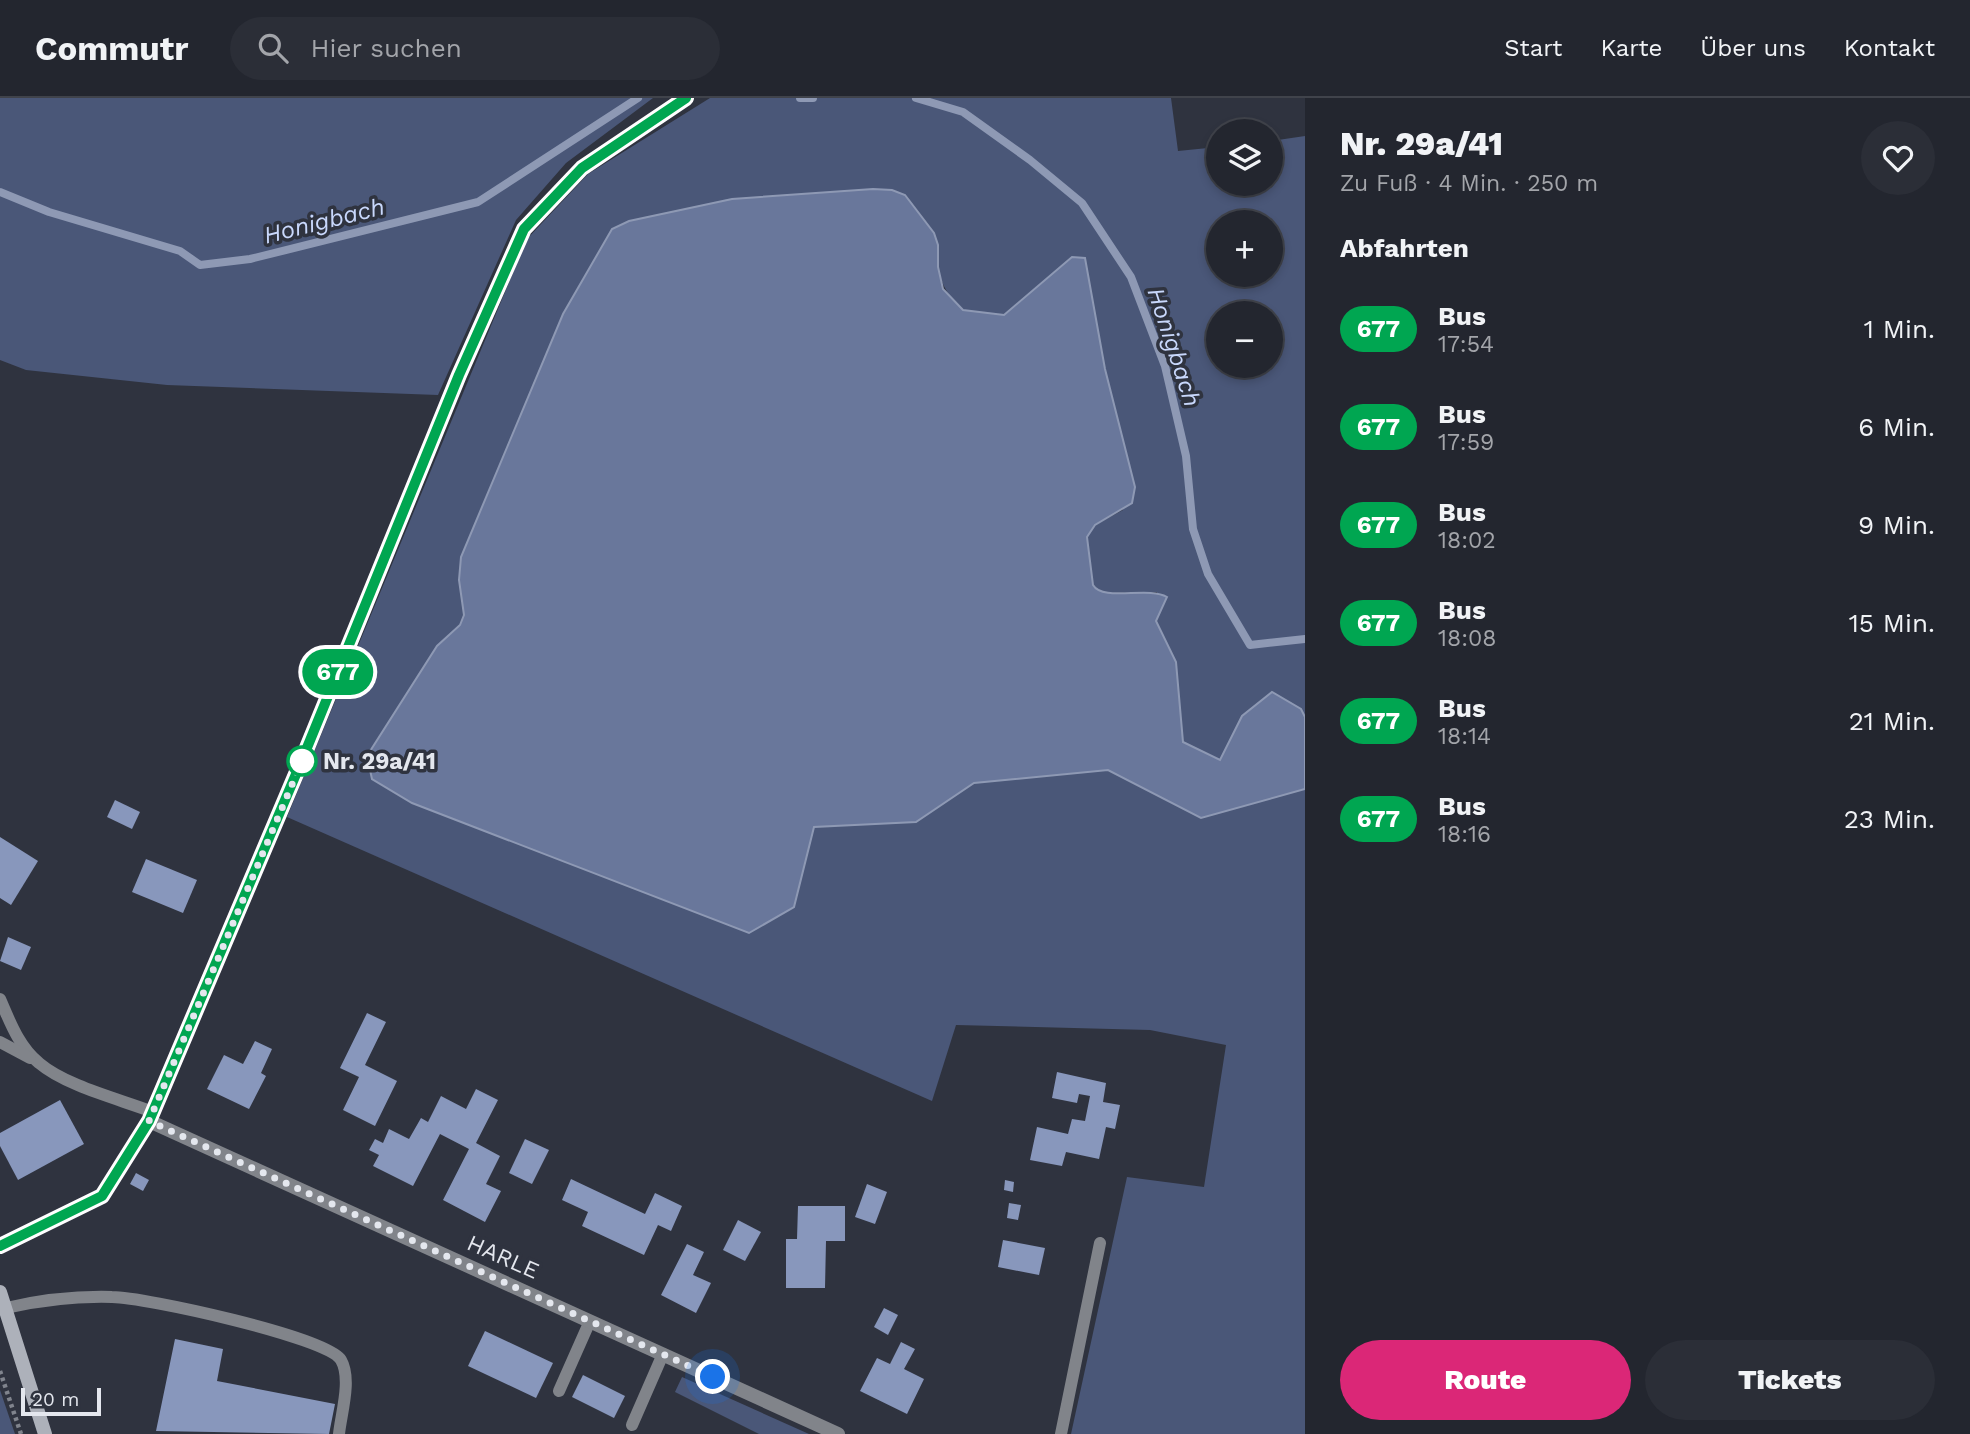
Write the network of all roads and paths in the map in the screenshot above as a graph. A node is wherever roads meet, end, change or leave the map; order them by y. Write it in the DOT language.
graph roads {
  1 [pos="685,98"];
  2 [pos="0,999"];
  3 [pos="0,1042"];
  4 [pos="37,1062"];
  5 [pos="151,1116"];
  6 [pos="1100,1243"];
  7 [pos="0,1246"];
  8 [pos="0,1292"];
  9 [pos="6,1308"];
  10 [pos="590,1321"];
  11 [pos="663,1354"];
  12 [pos="0,1371"];
  13 [pos="559,1391"];
  14 [pos="632,1425"];
  15 [pos="21,1434"];
  16 [pos="46,1434"];
  17 [pos="339,1434"];
  18 [pos="838,1434"];
  19 [pos="1061,1434"];
  1 -- 5 [label="street"];
  2 -- 4 [label="lane"];
  3 -- 4 [label="lane"];
  4 -- 5 [label="lane"];
  5 -- 7 [label="street"];
  5 -- 10 [label="street, HARLE"];
  6 -- 19 [label="lane"];
  8 -- 9 [label="street"];
  9 -- 16 [label="street"];
  9 -- 17 [label="lane"];
  10 -- 11 [label="street, HARLE"];
  10 -- 13 [label="lane"];
  11 -- 14 [label="lane"];
  11 -- 18 [label="street, HARLE"];
  12 -- 15 [label="path"];
}
